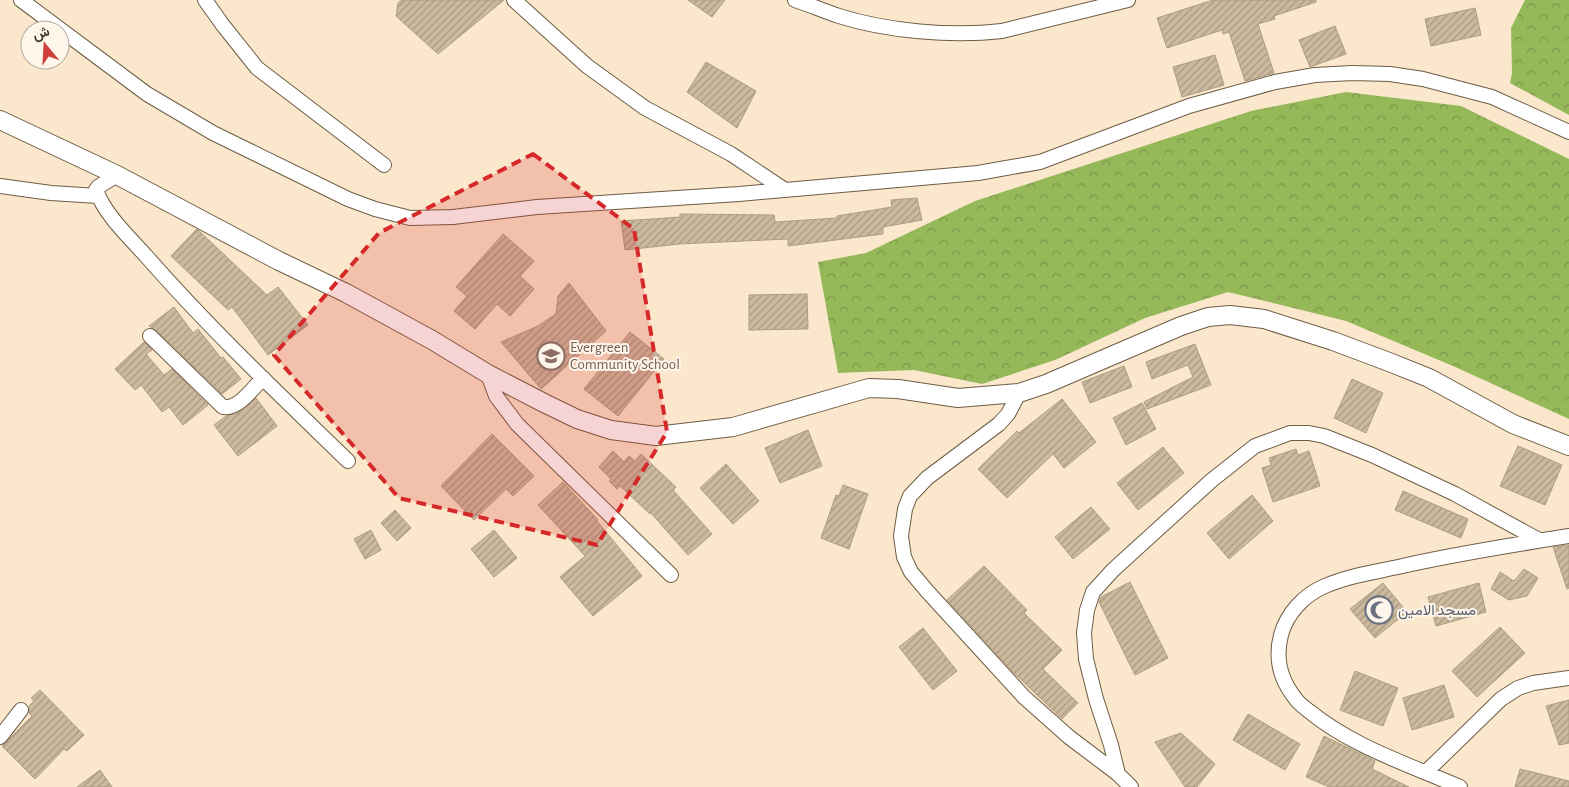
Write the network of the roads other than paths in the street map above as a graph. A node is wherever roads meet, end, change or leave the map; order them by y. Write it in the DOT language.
graph roads {
  1 [pos="21,0"];
  2 [pos="205,0"];
  3 [pos="514,0"];
  4 [pos="795,0"];
  5 [pos="1128,0"];
  6 [pos="0,120"];
  7 [pos="1569,132"];
  8 [pos="384,165"];
  9 [pos="117,175"];
  10 [pos="0,186"];
  11 [pos="785,190"];
  12 [pos="98,196"];
  13 [pos="150,336"];
  14 [pos="488,374"];
  15 [pos="263,378"];
  16 [pos="1019,393"];
  17 [pos="1569,446"];
  18 [pos="348,462"];
  19 [pos="1569,536"];
  20 [pos="1540,540"];
  21 [pos="671,575"];
  22 [pos="1569,678"];
  23 [pos="21,710"];
  24 [pos="0,737"];
  25 [pos="1426,772"];
  26 [pos="1118,774"];
  27 [pos="1131,787"];
  28 [pos="1460,787"];
  1 -- 11 [label="street"];
  2 -- 8 [label="street"];
  3 -- 11 [label="street"];
  4 -- 5 [label="street"];
  6 -- 9 [label="street"];
  7 -- 11 [label="street"];
  9 -- 12 [label="street"];
  9 -- 14 [label="street"];
  10 -- 12 [label="street"];
  12 -- 15 [label="street"];
  13 -- 15 [label="street"];
  14 -- 16 [label="street"];
  14 -- 21 [label="street"];
  15 -- 18 [label="street"];
  16 -- 17 [label="street"];
  16 -- 26 [label="street"];
  19 -- 20 [label="street"];
  20 -- 25 [label="street"];
  20 -- 26 [label="street"];
  22 -- 25 [label="street"];
  23 -- 24 [label="street"];
  25 -- 28 [label="street"];
  26 -- 27 [label="street"];
}
